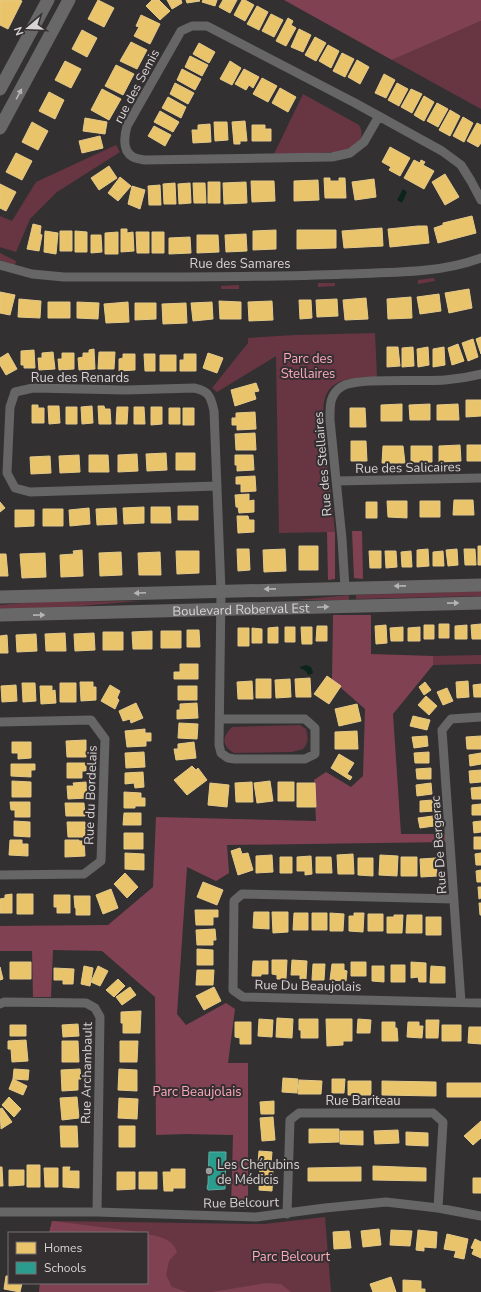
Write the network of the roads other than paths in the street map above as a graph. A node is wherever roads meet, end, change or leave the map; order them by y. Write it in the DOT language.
graph roads {
  1 [pos="48,0"];
  2 [pos="69,0"];
  3 [pos="0,89"];
  4 [pos="378,116"];
  5 [pos="0,128"];
  6 [pos="481,200"];
  7 [pos="481,258"];
  8 [pos="0,265"];
  9 [pos="481,374"];
  10 [pos="481,478"];
  11 [pos="336,482"];
  12 [pos="217,486"];
  13 [pos="481,584"];
  14 [pos="345,588"];
  15 [pos="220,591"];
  16 [pos="0,597"];
  17 [pos="481,603"];
  18 [pos="221,610"];
  19 [pos="0,615"];
  20 [pos="481,717"];
  21 [pos="220,719"];
  22 [pos="0,722"];
  23 [pos="0,875"];
  24 [pos="454,899"];
  25 [pos="462,1002"];
  26 [pos="481,1003"];
  27 [pos="0,1004"];
  28 [pos="438,1208"];
  29 [pos="0,1212"];
  30 [pos="97,1212"];
  31 [pos="287,1214"];
  32 [pos="481,1216"];
  1 -- 3 [label="street"];
  5 -- 2 [label="street, one-way"];
  4 -- 4 [label="street, rue des Semis"];
  4 -- 6 [label="street, rue des Semis"];
  7 -- 8 [label="street, Rue des Samares"];
  9 -- 11 [label="street, Rue des Stellaires"];
  10 -- 11 [label="street, Rue des Salicaires"];
  11 -- 14 [label="street, Rue des Stellaires"];
  12 -- 12 [label="street, Rue des Renards"];
  12 -- 15 [label="street, Rue des Renards"];
  13 -- 14 [label="street, Boulevard Roberval Est, one-way"];
  14 -- 15 [label="street, Boulevard Roberval Est, one-way"];
  15 -- 16 [label="street, Boulevard Roberval Est, one-way"];
  15 -- 18 [label="street, Rue des Renards"];
  18 -- 17 [label="street, Boulevard Roberval Est, one-way"];
  19 -- 18 [label="street, Boulevard Roberval Est, one-way"];
  18 -- 21 [label="street, Rue des Renards"];
  20 -- 24 [label="street, Rue De Bergerac"];
  21 -- 21 [label="street, Rue des Renards"];
  22 -- 23 [label="street, Rue du Bordelais"];
  24 -- 25 [label="street, Rue De Bergerac"];
  24 -- 25 [label="street, Rue Du Beaujolais"];
  25 -- 26 [label="street, Rue Du Beaujolais"];
  27 -- 30 [label="street, Rue Archambault"];
  28 -- 31 [label="street, Rue Belcourt"];
  28 -- 31 [label="street, Rue Bariteau"];
  28 -- 32 [label="street, Rue Belcourt"];
  29 -- 30 [label="street, Rue Belcourt"];
  30 -- 31 [label="street, Rue Belcourt"];
}
